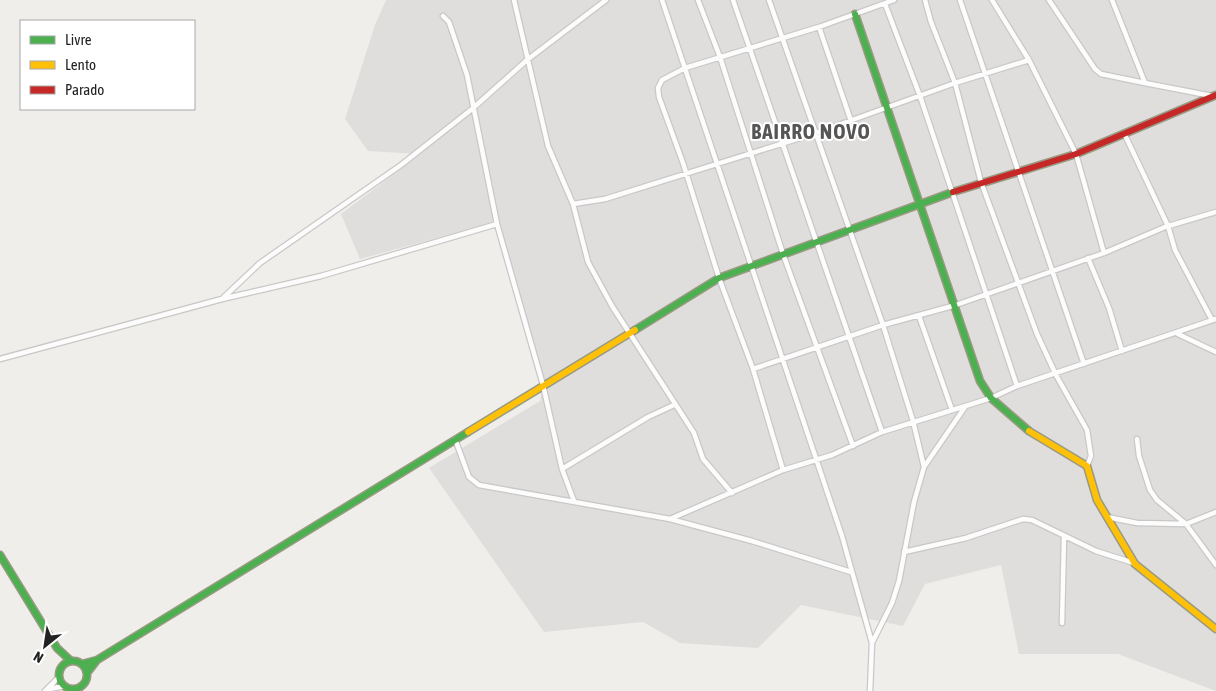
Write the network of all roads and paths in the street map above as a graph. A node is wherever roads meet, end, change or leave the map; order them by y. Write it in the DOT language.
graph roads {
  1 [pos="514,0"];
  2 [pos="606,0"];
  3 [pos="662,0"];
  4 [pos="698,0"];
  5 [pos="733,0"];
  6 [pos="768,0"];
  7 [pos="894,0"];
  8 [pos="925,0"];
  9 [pos="960,0"];
  10 [pos="992,0"];
  11 [pos="1049,0"];
  12 [pos="1112,0"];
  13 [pos="886,4"];
  14 [pos="856,14"];
  15 [pos="443,16"];
  16 [pos="819,27"];
  17 [pos="783,38"];
  18 [pos="751,48"];
  19 [pos="720,57"];
  20 [pos="527,60"];
  21 [pos="1029,60"];
  22 [pos="685,68"];
  23 [pos="985,74"];
  24 [pos="955,83"];
  25 [pos="1145,83"];
  26 [pos="1214,95"];
  27 [pos="920,96"];
  28 [pos="888,108"];
  29 [pos="472,109"];
  30 [pos="851,121"];
  31 [pos="816,133"];
  32 [pos="1124,133"];
  33 [pos="782,143"];
  34 [pos="750,153"];
  35 [pos="1076,154"];
  36 [pos="717,162"];
  37 [pos="1019,171"];
  38 [pos="685,172"];
  39 [pos="981,182"];
  40 [pos="951,193"];
  41 [pos="573,204"];
  42 [pos="919,205"];
  43 [pos="1216,212"];
  44 [pos="497,224"];
  45 [pos="1168,226"];
  46 [pos="851,229"];
  47 [pos="817,241"];
  48 [pos="1104,253"];
  49 [pos="783,254"];
  50 [pos="1088,258"];
  51 [pos="750,266"];
  52 [pos="1052,272"];
  53 [pos="719,278"];
  54 [pos="1019,282"];
  55 [pos="987,294"];
  56 [pos="222,299"];
  57 [pos="956,305"];
  58 [pos="919,316"];
  59 [pos="1214,319"];
  60 [pos="883,325"];
  61 [pos="629,333"];
  62 [pos="1178,334"];
  63 [pos="851,336"];
  64 [pos="819,348"];
  65 [pos="1122,351"];
  66 [pos="1216,352"];
  67 [pos="0,359"];
  68 [pos="784,360"];
  69 [pos="1084,364"];
  70 [pos="753,369"];
  71 [pos="1056,375"];
  72 [pos="543,385"];
  73 [pos="1017,386"];
  74 [pos="991,398"];
  75 [pos="674,405"];
  76 [pos="966,406"];
  77 [pos="952,410"];
  78 [pos="913,421"];
  79 [pos="882,432"];
  80 [pos="455,439"];
  81 [pos="1137,439"];
  82 [pos="853,446"];
  83 [pos="816,461"];
  84 [pos="1087,466"];
  85 [pos="924,467"];
  86 [pos="562,469"];
  87 [pos="783,470"];
  88 [pos="732,493"];
  89 [pos="574,501"];
  90 [pos="1216,512"];
  91 [pos="1106,517"];
  92 [pos="670,519"];
  93 [pos="1186,524"];
  94 [pos="1064,537"];
  95 [pos="904,552"];
  96 [pos="0,555"];
  97 [pos="1135,564"];
  98 [pos="1216,565"];
  99 [pos="852,572"];
  100 [pos="1062,623"];
  101 [pos="1216,630"];
  102 [pos="872,643"];
  103 [pos="57,648"];
  104 [pos="97,660"];
  105 [pos="71,661"];
  106 [pos="82,664"];
  107 [pos="61,668"];
  108 [pos="87,673"];
  109 [pos="59,677"];
  110 [pos="85,683"];
  111 [pos="65,686"];
  112 [pos="47,690"];
  113 [pos="76,690"];
  114 [pos="87,691"];
  115 [pos="870,691"];
  1 -- 20 [label="street"];
  2 -- 20 [label="street"];
  3 -- 22 [label="street"];
  4 -- 19 [label="street"];
  5 -- 18 [label="street"];
  6 -- 17 [label="street"];
  7 -- 13 [label="street"];
  8 -- 24 [label="street"];
  9 -- 23 [label="street"];
  10 -- 21 [label="street"];
  11 -- 25 [label="street"];
  12 -- 25 [label="street"];
  13 -- 14 [label="street"];
  13 -- 27 [label="street"];
  14 -- 16 [label="street"];
  14 -- 28 [label="street"];
  15 -- 29 [label="street"];
  16 -- 17 [label="street"];
  16 -- 30 [label="street"];
  17 -- 18 [label="street"];
  17 -- 31 [label="street"];
  18 -- 19 [label="street"];
  18 -- 33 [label="street"];
  19 -- 22 [label="street"];
  19 -- 34 [label="street"];
  20 -- 29 [label="street"];
  20 -- 41 [label="street"];
  21 -- 23 [label="street"];
  21 -- 35 [label="street"];
  22 -- 36 [label="street"];
  22 -- 38 [label="street"];
  23 -- 24 [label="street"];
  23 -- 37 [label="street"];
  24 -- 27 [label="street"];
  24 -- 39 [label="street"];
  25 -- 26 [label="street"];
  26 -- 32 [label="street"];
  27 -- 28 [label="street"];
  27 -- 40 [label="street"];
  28 -- 30 [label="street"];
  28 -- 42 [label="street"];
  29 -- 44 [label="street"];
  29 -- 56 [label="street"];
  30 -- 31 [label="street"];
  31 -- 33 [label="street"];
  31 -- 46 [label="street"];
  32 -- 35 [label="street"];
  32 -- 45 [label="street"];
  33 -- 34 [label="street"];
  33 -- 47 [label="street"];
  34 -- 36 [label="street"];
  34 -- 49 [label="street"];
  35 -- 37 [label="street"];
  35 -- 48 [label="street"];
  36 -- 38 [label="street"];
  36 -- 51 [label="street"];
  37 -- 39 [label="street"];
  37 -- 52 [label="street"];
  38 -- 41 [label="street"];
  38 -- 53 [label="street"];
  39 -- 40 [label="street"];
  39 -- 54 [label="street"];
  40 -- 42 [label="street"];
  40 -- 55 [label="street"];
  41 -- 61 [label="street"];
  42 -- 46 [label="street"];
  42 -- 57 [label="street"];
  43 -- 45 [label="street"];
  44 -- 56 [label="street"];
  44 -- 72 [label="street"];
  45 -- 48 [label="street"];
  45 -- 59 [label="street"];
  46 -- 47 [label="street"];
  46 -- 60 [label="street"];
  47 -- 49 [label="street"];
  47 -- 63 [label="street"];
  48 -- 50 [label="street"];
  49 -- 51 [label="street"];
  49 -- 64 [label="street"];
  50 -- 52 [label="street"];
  50 -- 65 [label="street"];
  51 -- 53 [label="street"];
  51 -- 68 [label="street"];
  52 -- 54 [label="street"];
  52 -- 69 [label="street"];
  53 -- 61 [label="street"];
  53 -- 70 [label="street"];
  54 -- 55 [label="street"];
  54 -- 71 [label="street"];
  55 -- 57 [label="street"];
  55 -- 73 [label="street"];
  56 -- 67 [label="street"];
  57 -- 58 [label="street"];
  57 -- 74 [label="street"];
  58 -- 60 [label="street"];
  58 -- 77 [label="street"];
  59 -- 62 [label="street"];
  60 -- 63 [label="street"];
  60 -- 78 [label="street"];
  61 -- 72 [label="street"];
  61 -- 75 [label="street"];
  62 -- 65 [label="street"];
  62 -- 66 [label="street"];
  63 -- 64 [label="street"];
  63 -- 79 [label="street"];
  64 -- 68 [label="street"];
  64 -- 82 [label="street"];
  65 -- 69 [label="street"];
  68 -- 70 [label="street"];
  68 -- 83 [label="street"];
  69 -- 71 [label="street"];
  70 -- 87 [label="street"];
  71 -- 73 [label="street"];
  71 -- 84 [label="street"];
  72 -- 80 [label="street"];
  72 -- 86 [label="street"];
  73 -- 74 [label="street"];
  74 -- 76 [label="street"];
  74 -- 84 [label="street"];
  75 -- 86 [label="street"];
  75 -- 88 [label="street"];
  76 -- 77 [label="street"];
  76 -- 85 [label="street"];
  77 -- 78 [label="street"];
  78 -- 79 [label="street"];
  78 -- 85 [label="street"];
  79 -- 82 [label="street"];
  80 -- 89 [label="street"];
  80 -- 104 [label="street"];
  81 -- 93 [label="street"];
  82 -- 83 [label="street"];
  83 -- 87 [label="street"];
  83 -- 99 [label="street"];
  84 -- 91 [label="street"];
  85 -- 95 [label="street"];
  86 -- 89 [label="street"];
  87 -- 88 [label="street"];
  88 -- 92 [label="street"];
  89 -- 92 [label="street"];
  90 -- 93 [label="street"];
  91 -- 93 [label="street"];
  91 -- 97 [label="street"];
  92 -- 99 [label="street"];
  93 -- 98 [label="street"];
  94 -- 95 [label="street"];
  94 -- 97 [label="street"];
  94 -- 100 [label="street"];
  95 -- 102 [label="street"];
  96 -- 103 [label="street"];
  97 -- 101 [label="street"];
  99 -- 102 [label="street"];
  102 -- 115 [label="street"];
  103 -- 105 [label="street"];
  103 -- 107 [label="street"];
  104 -- 106 [label="street"];
  104 -- 108 [label="street"];
  105 -- 106 [label="street"];
  105 -- 107 [label="street"];
  106 -- 108 [label="street"];
  107 -- 109 [label="street"];
  108 -- 110 [label="street"];
  109 -- 111 [label="street"];
  109 -- 112 [label="street"];
  110 -- 113 [label="street"];
  110 -- 114 [label="street"];
  111 -- 112 [label="street"];
  111 -- 113 [label="street"];
}
